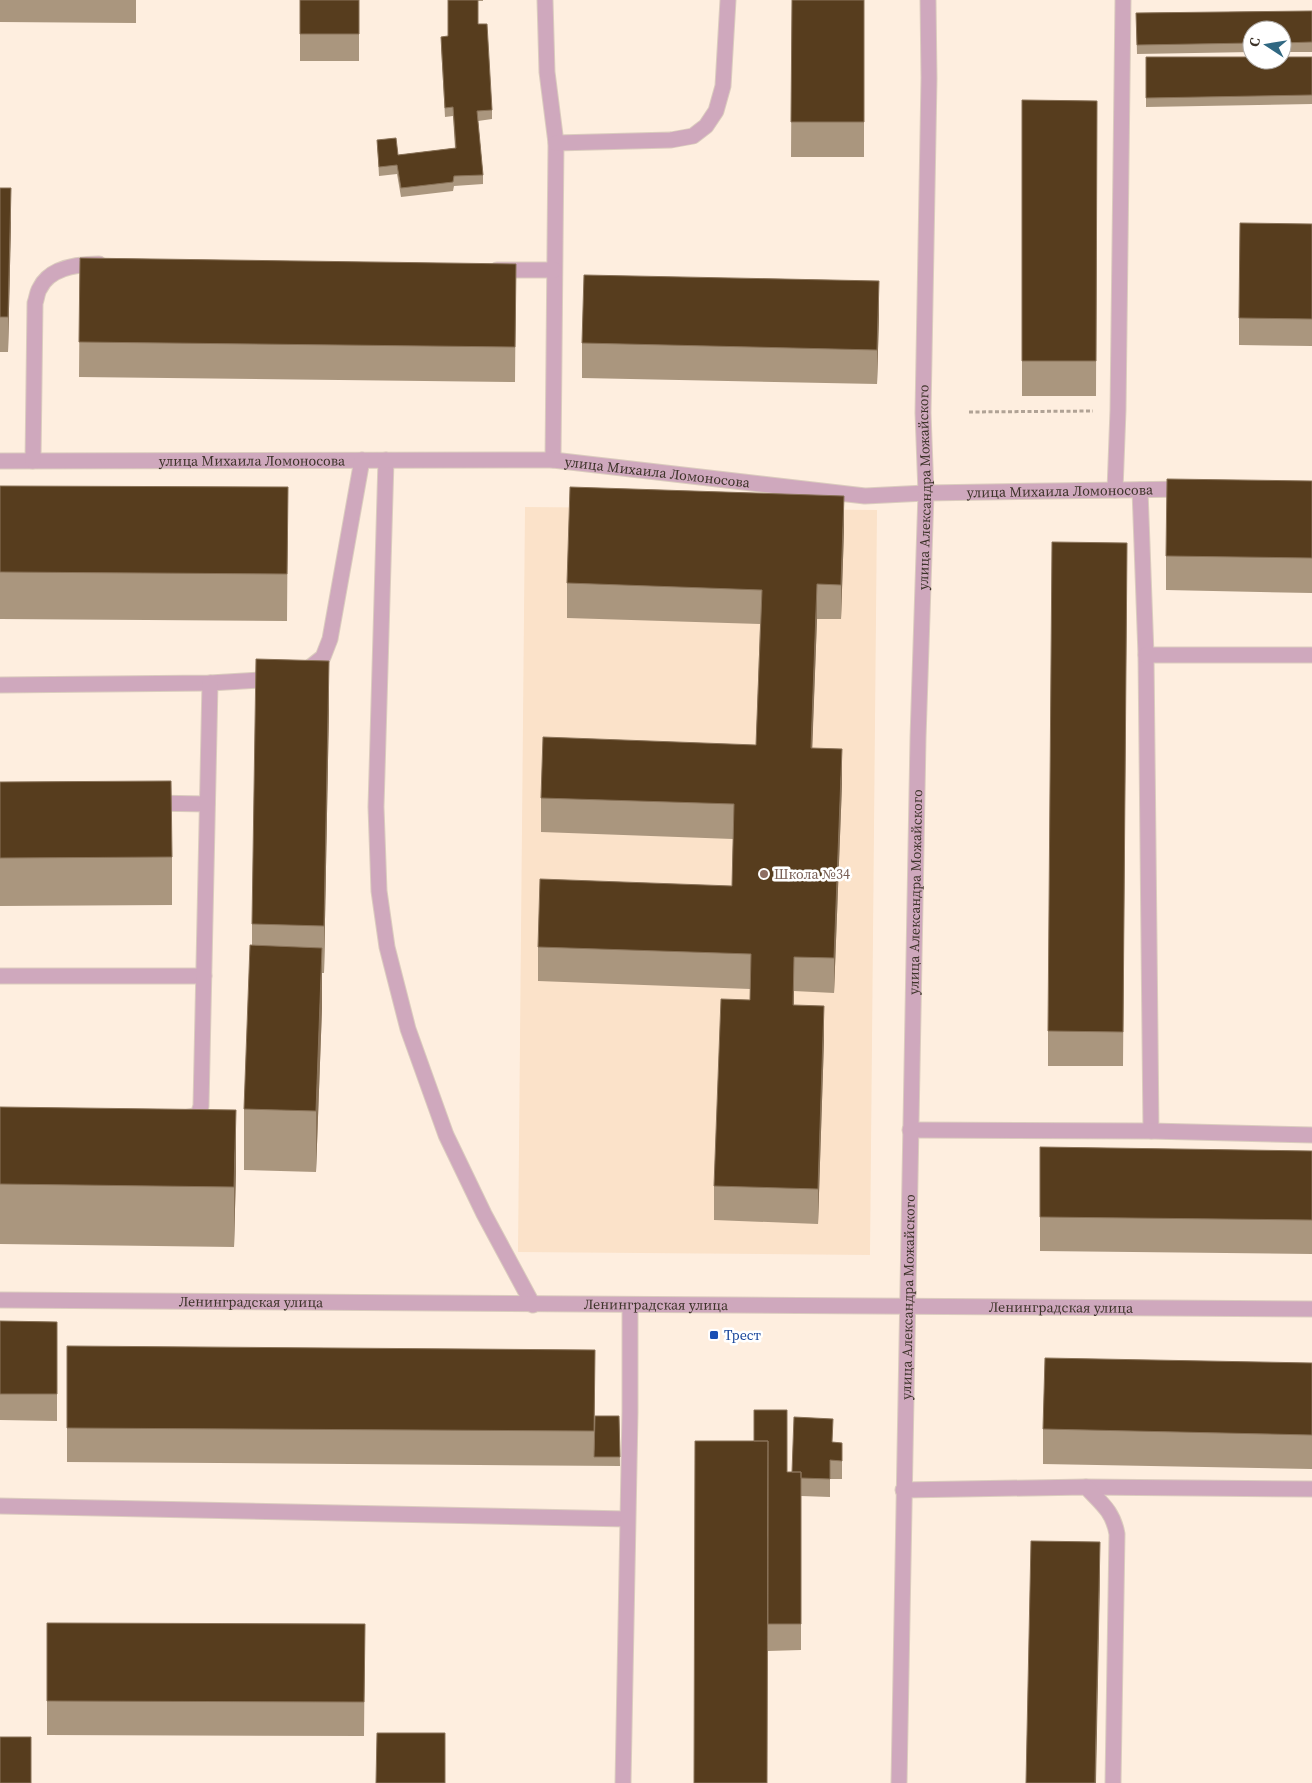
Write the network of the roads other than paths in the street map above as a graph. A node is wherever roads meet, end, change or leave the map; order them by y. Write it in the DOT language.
graph roads {
  1 [pos="545,0"];
  2 [pos="728,0"];
  3 [pos="928,0"];
  4 [pos="1123,0"];
  5 [pos="556,143"];
  6 [pos="111,264"];
  7 [pos="486,270"];
  8 [pos="554,270"];
  9 [pos="362,460"];
  10 [pos="386,460"];
  11 [pos="553,460"];
  12 [pos="0,461"];
  13 [pos="33,461"];
  14 [pos="1197,489"];
  15 [pos="1115,490"];
  16 [pos="1140,490"];
  17 [pos="926,493"];
  18 [pos="1146,655"];
  19 [pos="1312,655"];
  20 [pos="210,682"];
  21 [pos="0,684"];
  22 [pos="138,803"];
  23 [pos="207,804"];
  24 [pos="0,976"];
  25 [pos="204,976"];
  26 [pos="168,1118"];
  27 [pos="910,1130"];
  28 [pos="1151,1131"];
  29 [pos="1312,1135"];
  30 [pos="0,1300"];
  31 [pos="533,1305"];
  32 [pos="630,1306"];
  33 [pos="906,1308"];
  34 [pos="1312,1310"];
  35 [pos="1086,1487"];
  36 [pos="1312,1489"];
  37 [pos="904,1490"];
  38 [pos="0,1506"];
  39 [pos="627,1519"];
  40 [pos="624,1783"];
  41 [pos="898,1783"];
  42 [pos="1112,1783"];
  1 -- 5 [label="street"];
  2 -- 5 [label="street"];
  3 -- 17 [label="street, улица Александра Можайского"];
  4 -- 15 [label="street"];
  5 -- 8 [label="street"];
  6 -- 13 [label="street"];
  7 -- 8 [label="street"];
  8 -- 11 [label="street"];
  9 -- 10 [label="street, улица Михаила Ломоносова"];
  9 -- 13 [label="street, улица Михаила Ломоносова"];
  9 -- 20 [label="street"];
  10 -- 11 [label="street, улица Михаила Ломоносова"];
  10 -- 31 [label="street"];
  11 -- 17 [label="street, улица Михаила Ломоносова"];
  12 -- 13 [label="street, улица Михаила Ломоносова"];
  14 -- 16 [label="street, улица Михаила Ломоносова"];
  15 -- 16 [label="street, улица Михаила Ломоносова"];
  15 -- 17 [label="street, улица Михаила Ломоносова"];
  16 -- 18 [label="street"];
  17 -- 27 [label="street, улица Александра Можайского"];
  18 -- 19 [label="street"];
  18 -- 28 [label="street"];
  20 -- 21 [label="street"];
  20 -- 23 [label="street"];
  22 -- 23 [label="street"];
  23 -- 25 [label="street"];
  24 -- 25 [label="street"];
  25 -- 26 [label="street"];
  27 -- 28 [label="street"];
  27 -- 33 [label="street, улица Александра Можайского"];
  28 -- 29 [label="street"];
  30 -- 31 [label="street, Ленинградская улица"];
  31 -- 32 [label="street, Ленинградская улица"];
  32 -- 33 [label="street, Ленинградская улица"];
  32 -- 39 [label="street"];
  33 -- 34 [label="street, Ленинградская улица"];
  33 -- 37 [label="street, улица Александра Можайского"];
  35 -- 36 [label="street"];
  35 -- 37 [label="street"];
  35 -- 42 [label="street"];
  37 -- 41 [label="street, улица Александра Можайского"];
  38 -- 39 [label="street"];
  39 -- 40 [label="street"];
}
